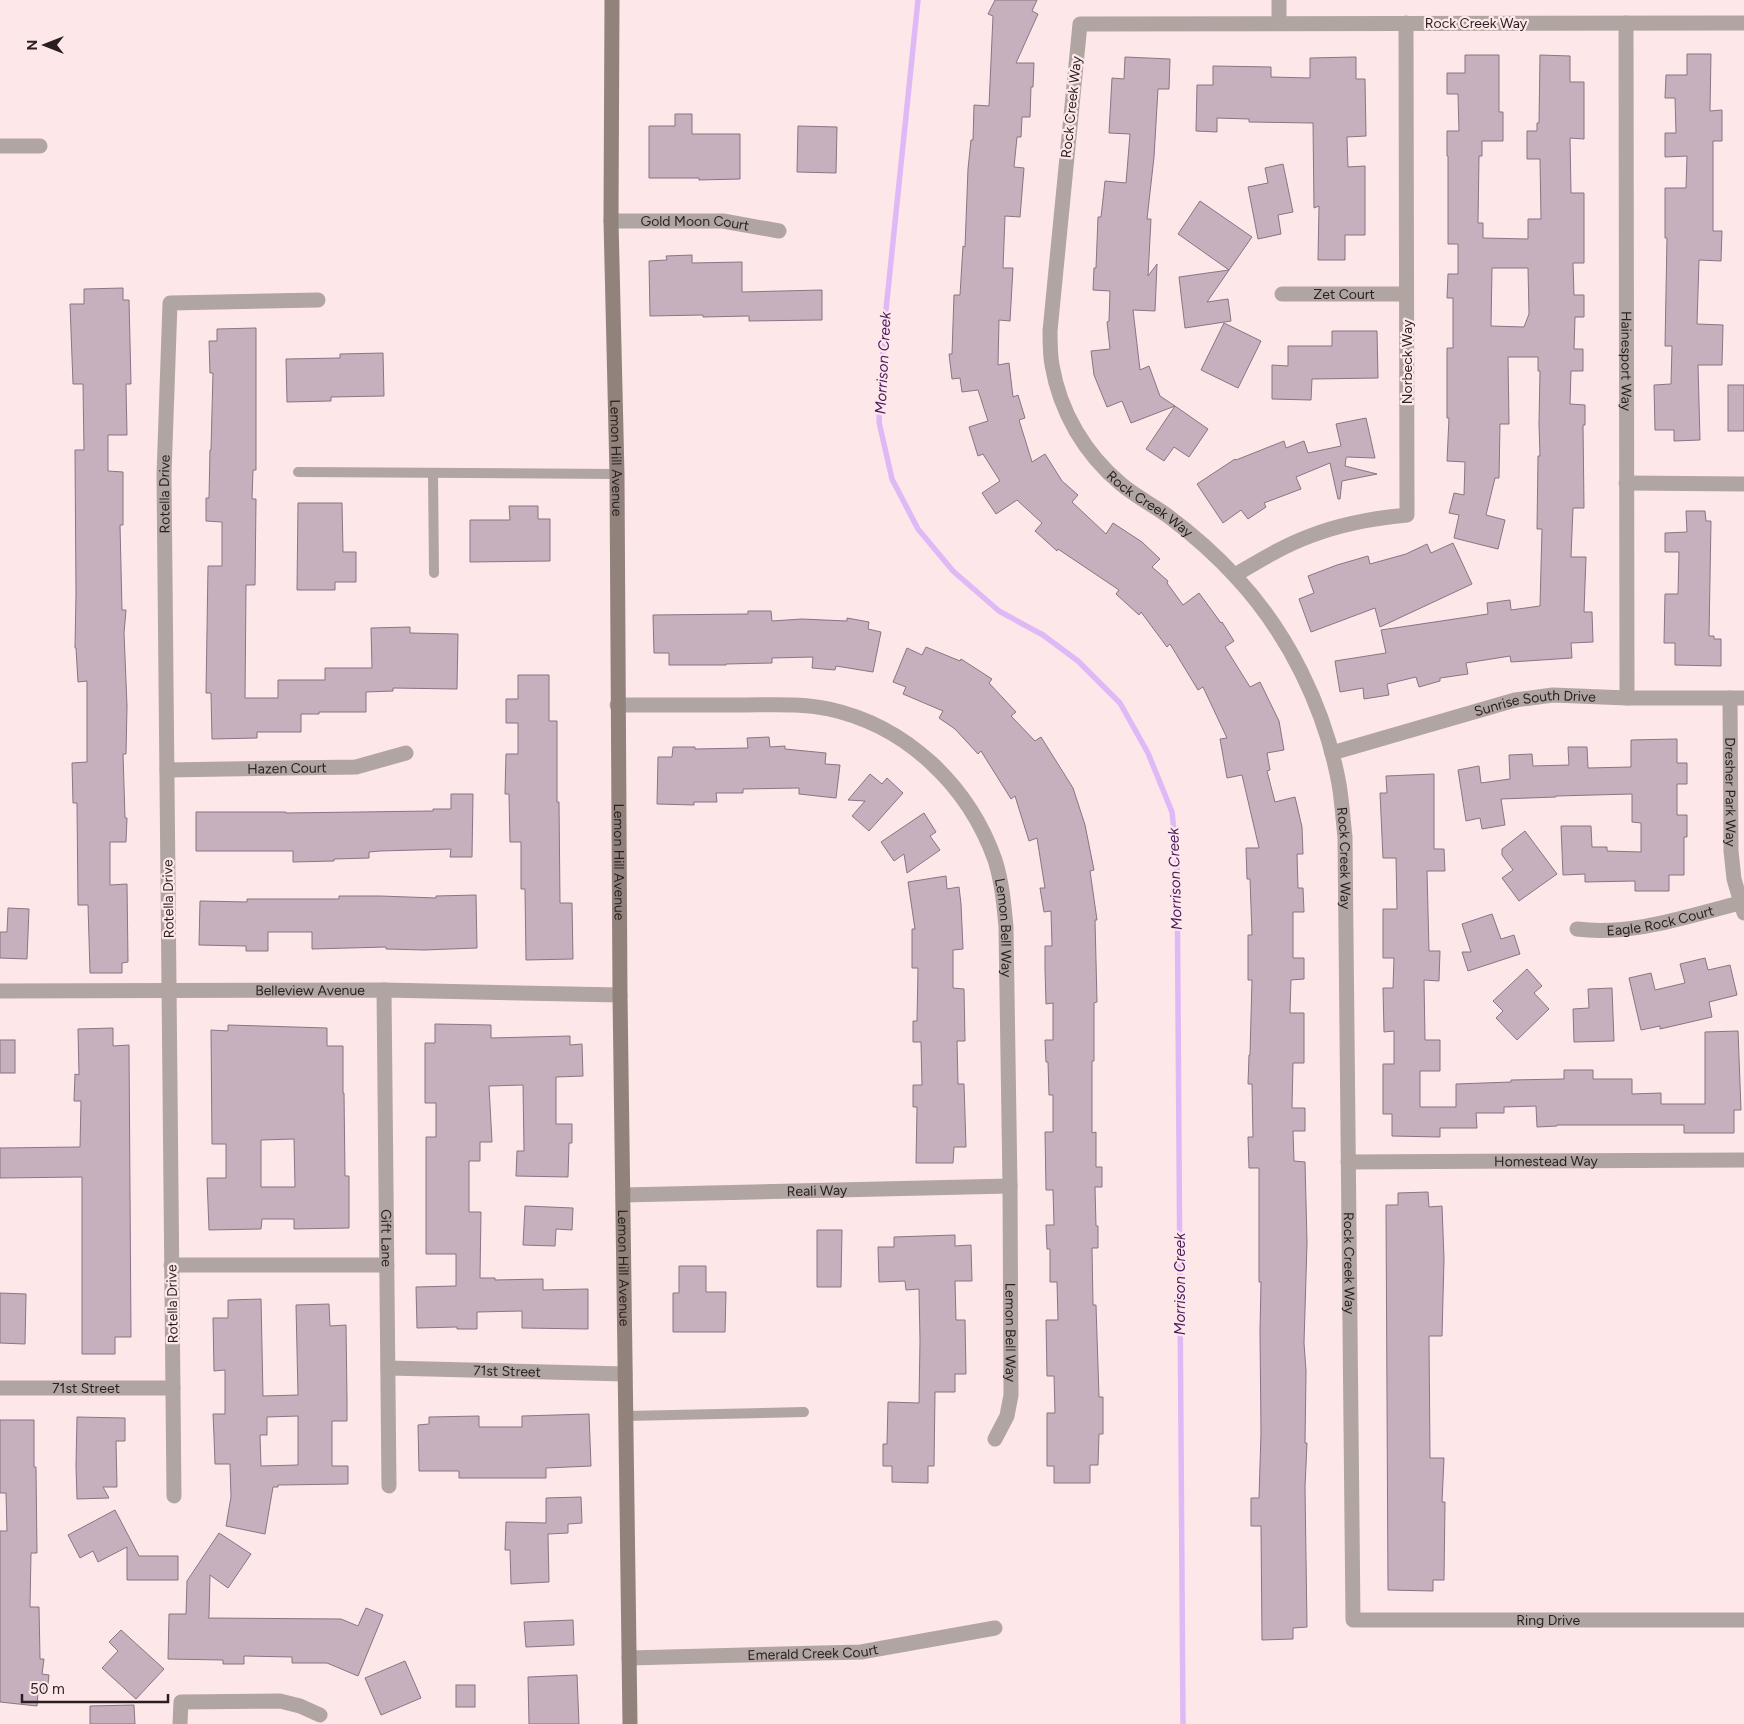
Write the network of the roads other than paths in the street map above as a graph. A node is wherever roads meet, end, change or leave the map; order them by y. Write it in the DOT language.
graph roads {
  1 [pos="612,0"];
  2 [pos="1279,0"];
  3 [pos="1279,23"];
  4 [pos="1406,23"];
  5 [pos="1626,23"];
  6 [pos="1744,23"];
  7 [pos="0,146"];
  8 [pos="40,146"];
  9 [pos="611,221"];
  10 [pos="779,231"];
  11 [pos="1282,294"];
  12 [pos="1406,294"];
  13 [pos="318,300"];
  14 [pos="298,472"];
  15 [pos="432,473"];
  16 [pos="617,474"];
  17 [pos="1626,483"];
  18 [pos="1744,484"];
  19 [pos="434,573"];
  20 [pos="1234,575"];
  21 [pos="1627,698"];
  22 [pos="1737,698"];
  23 [pos="617,705"];
  24 [pos="406,753"];
  25 [pos="1332,753"];
  26 [pos="167,770"];
  27 [pos="1742,908"];
  28 [pos="1578,929"];
  29 [pos="384,990"];
  30 [pos="0,991"];
  31 [pos="169,991"];
  32 [pos="620,995"];
  33 [pos="1744,1160"];
  34 [pos="1348,1162"];
  35 [pos="1010,1186"];
  36 [pos="623,1195"];
  37 [pos="171,1265"];
  38 [pos="387,1265"];
  39 [pos="388,1368"];
  40 [pos="625,1374"];
  41 [pos="0,1388"];
  42 [pos="173,1388"];
  43 [pos="804,1412"];
  44 [pos="626,1416"];
  45 [pos="995,1439"];
  46 [pos="389,1486"];
  47 [pos="174,1496"];
  48 [pos="1353,1620"];
  49 [pos="1744,1620"];
  50 [pos="995,1628"];
  51 [pos="629,1658"];
  52 [pos="320,1715"];
  53 [pos="180,1724"];
  54 [pos="630,1724"];
  1 -- 9 [label="street, Lemon Hill Avenue"];
  2 -- 3 [label="street"];
  3 -- 4 [label="street, Rock Creek Way"];
  3 -- 20 [label="street, Rock Creek Way"];
  4 -- 5 [label="street, Rock Creek Way"];
  4 -- 12 [label="street, Norbeck Way"];
  5 -- 6 [label="street, Rock Creek Way"];
  5 -- 17 [label="street, Hainesport Way"];
  7 -- 8 [label="street"];
  9 -- 10 [label="street, Gold Moon Court"];
  9 -- 16 [label="street, Lemon Hill Avenue"];
  11 -- 12 [label="street, Zet Court"];
  12 -- 20 [label="street, Norbeck Way"];
  13 -- 26 [label="street, Rotella Drive"];
  14 -- 15 [label="lane"];
  15 -- 16 [label="lane"];
  15 -- 19 [label="lane"];
  16 -- 23 [label="street, Lemon Hill Avenue"];
  17 -- 18 [label="street"];
  17 -- 21 [label="street, Hainesport Way"];
  20 -- 25 [label="street, Rock Creek Way"];
  21 -- 22 [label="street, Sunrise South Drive"];
  21 -- 25 [label="street, Sunrise South Drive"];
  22 -- 27 [label="street, Dresher Park Way"];
  23 -- 32 [label="street, Lemon Hill Avenue"];
  23 -- 35 [label="street, Lemon Bell Way"];
  24 -- 26 [label="street, Hazen Court"];
  25 -- 34 [label="street, Rock Creek Way"];
  26 -- 31 [label="street, Rotella Drive"];
  27 -- 28 [label="street, Eagle Rock Court"];
  29 -- 31 [label="street, Belleview Avenue"];
  29 -- 32 [label="street, Belleview Avenue"];
  29 -- 38 [label="street, Gift Lane"];
  30 -- 31 [label="street, Belleview Avenue"];
  31 -- 37 [label="street, Rotella Drive"];
  32 -- 36 [label="street, Lemon Hill Avenue"];
  33 -- 34 [label="street, Homestead Way"];
  34 -- 48 [label="street, Rock Creek Way"];
  35 -- 36 [label="street, Reali Way"];
  35 -- 45 [label="street, Lemon Bell Way"];
  36 -- 40 [label="street, Lemon Hill Avenue"];
  37 -- 38 [label="street"];
  37 -- 42 [label="street, Rotella Drive"];
  38 -- 39 [label="street, Gift Lane"];
  39 -- 40 [label="street, 71st Street"];
  39 -- 46 [label="street, Gift Lane"];
  40 -- 44 [label="street, Lemon Hill Avenue"];
  41 -- 42 [label="street, 71st Street"];
  42 -- 47 [label="street, Rotella Drive"];
  43 -- 44 [label="lane"];
  44 -- 51 [label="street, Lemon Hill Avenue"];
  48 -- 49 [label="street, Ring Drive"];
  50 -- 51 [label="street, Emerald Creek Court"];
  51 -- 54 [label="street, Lemon Hill Avenue"];
  52 -- 53 [label="street"];
}
